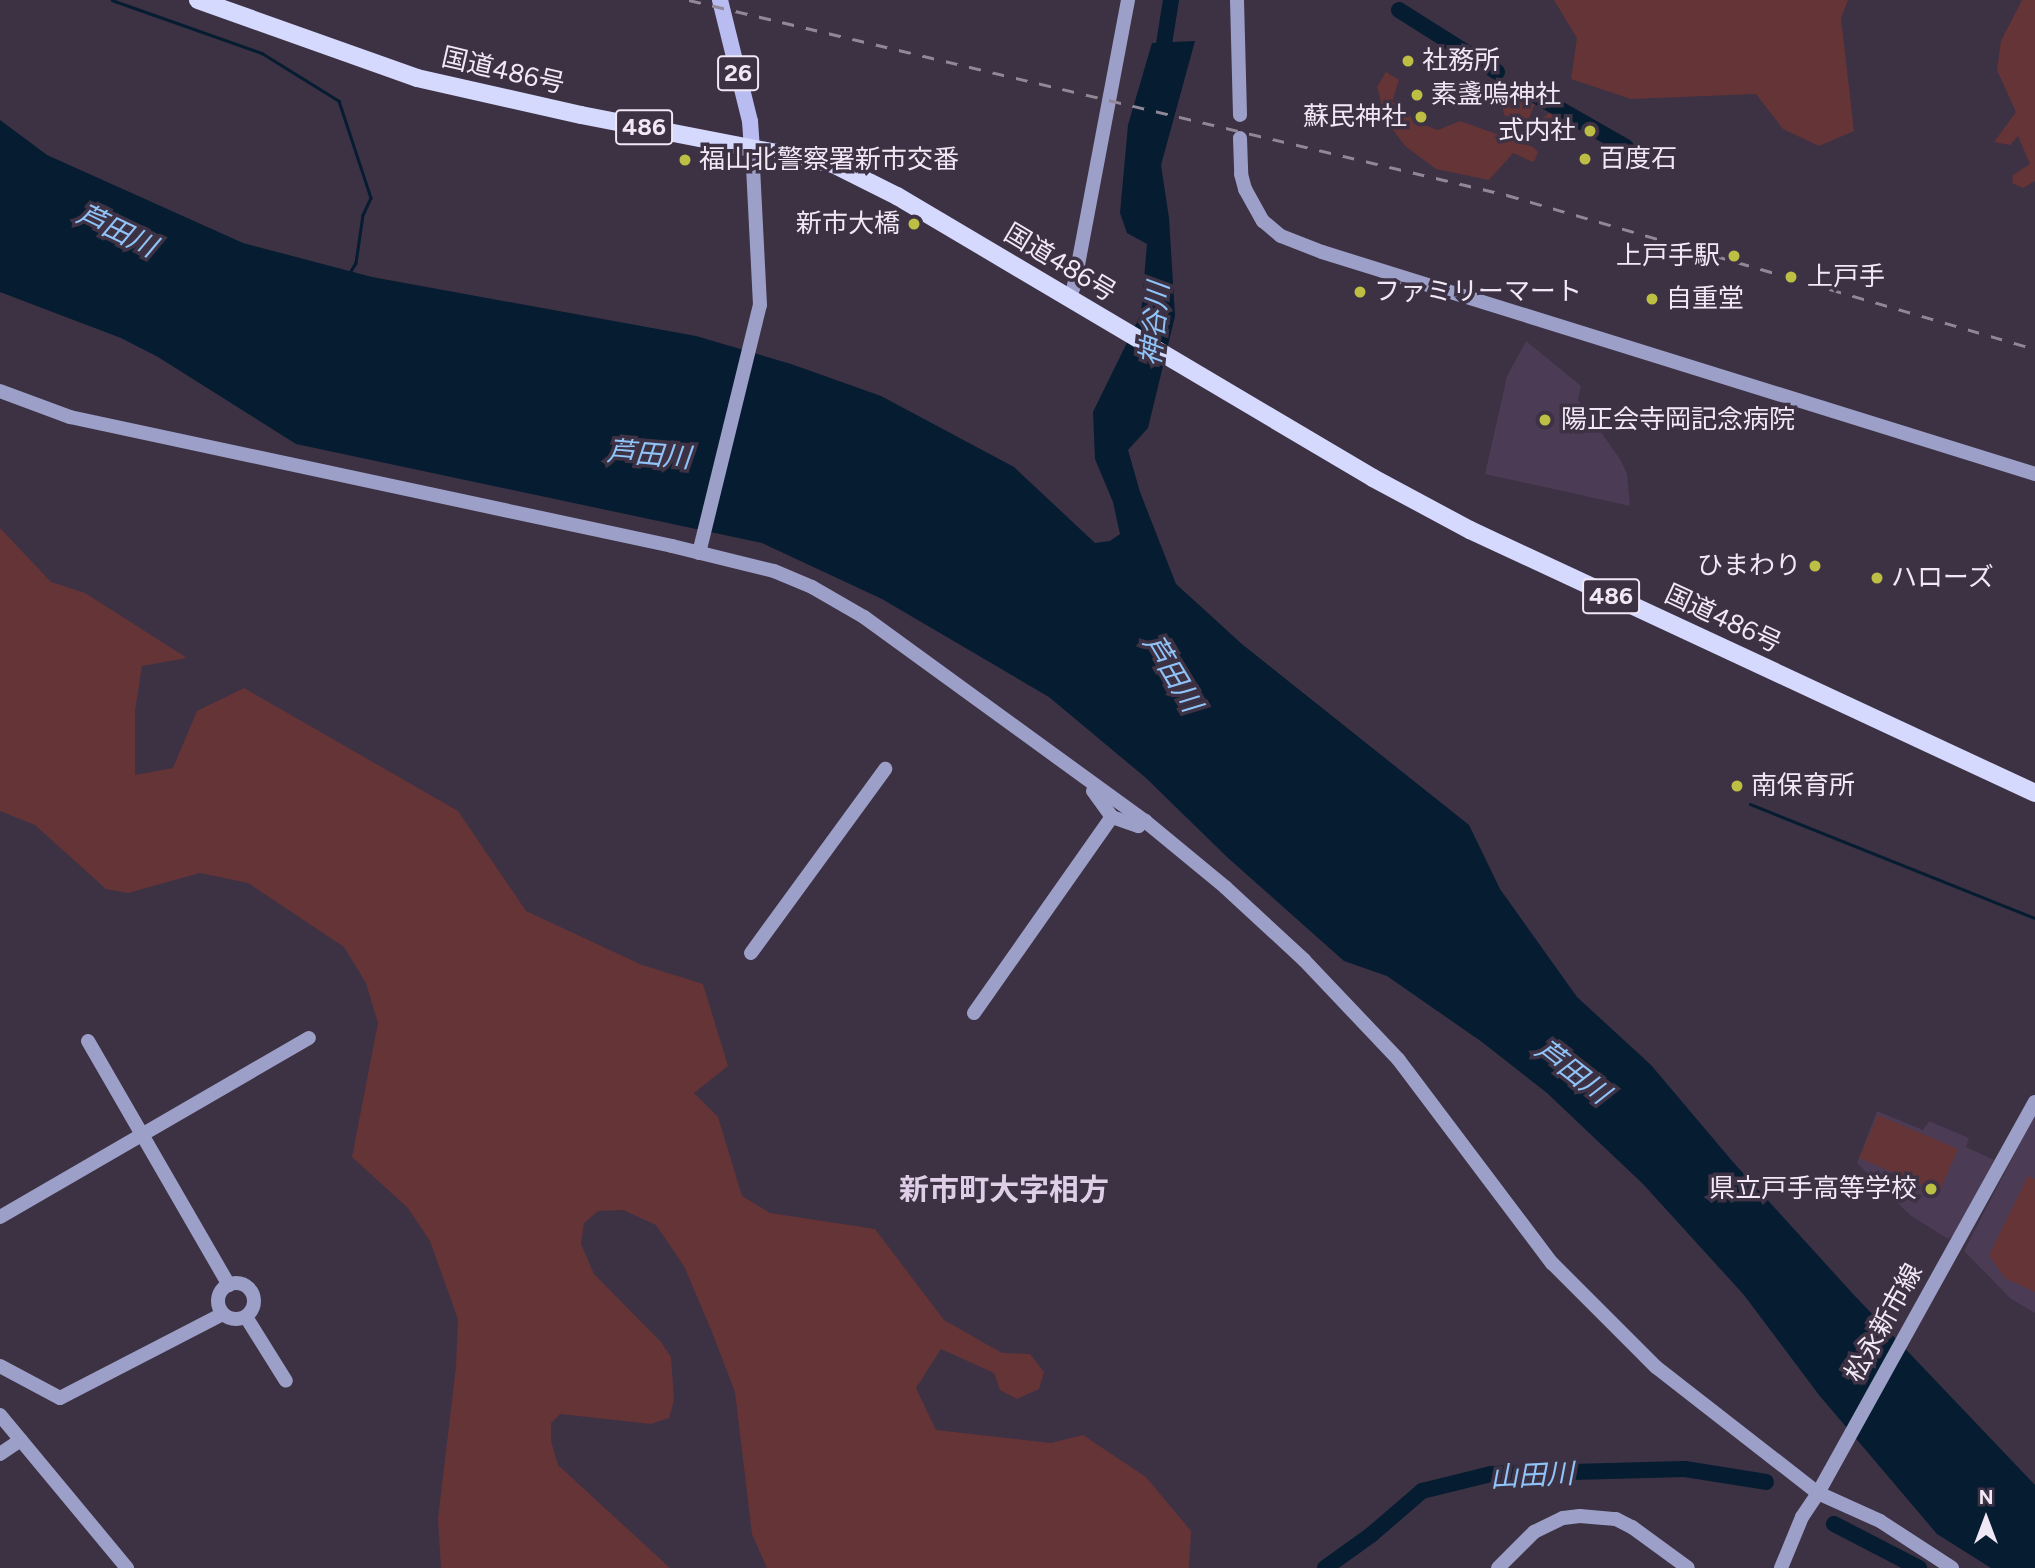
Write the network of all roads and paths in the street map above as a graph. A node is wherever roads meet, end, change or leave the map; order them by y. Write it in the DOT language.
graph roads {
  1 [pos="198,0"];
  2 [pos="720,0"];
  3 [pos="1128,0"];
  4 [pos="1237,0"];
  5 [pos="1240,115"];
  6 [pos="1240,138"];
  7 [pos="752,147"];
  8 [pos="1069,299"];
  9 [pos="0,391"];
  10 [pos="2035,474"];
  11 [pos="699,553"];
  12 [pos="885,769"];
  13 [pos="1088,779"];
  14 [pos="2035,793"];
  15 [pos="1112,817"];
  16 [pos="1145,821"];
  17 [pos="751,953"];
  18 [pos="974,1013"];
  19 [pos="309,1038"];
  20 [pos="88,1041"];
  21 [pos="2035,1102"];
  22 [pos="143,1137"];
  23 [pos="0,1217"];
  24 [pos="229,1285"];
  25 [pos="223,1314"];
  26 [pos="246,1317"];
  27 [pos="0,1366"];
  28 [pos="286,1381"];
  29 [pos="0,1415"];
  30 [pos="22,1440"];
  31 [pos="0,1454"];
  32 [pos="1821,1487"];
  33 [pos="127,1568"];
  34 [pos="1498,1568"];
  35 [pos="1688,1568"];
  36 [pos="1781,1568"];
  37 [pos="1952,1568"];
  1 -- 7 [label="highway, 国道486号 / 486"];
  2 -- 7 [label="main road, 26"];
  3 -- 8 [label="street"];
  4 -- 5 [label="street"];
  6 -- 10 [label="street"];
  7 -- 8 [label="highway, 国道486号 / 486"];
  7 -- 11 [label="street"];
  8 -- 14 [label="highway, 国道486号 / 486"];
  9 -- 11 [label="street"];
  11 -- 13 [label="street"];
  12 -- 17 [label="street"];
  13 -- 15 [label="street"];
  13 -- 16 [label="street"];
  15 -- 16 [label="street"];
  15 -- 18 [label="street"];
  16 -- 32 [label="street"];
  19 -- 22 [label="street"];
  20 -- 22 [label="street"];
  21 -- 32 [label="street, 松永新市線"];
  22 -- 23 [label="street"];
  22 -- 24 [label="street"];
  24 -- 25 [label="street"];
  24 -- 26 [label="street"];
  25 -- 26 [label="street"];
  25 -- 27 [label="street"];
  26 -- 28 [label="street"];
  29 -- 30 [label="street"];
  30 -- 31 [label="street"];
  30 -- 33 [label="street"];
  32 -- 36 [label="street, 松永新市線"];
  32 -- 37 [label="street"];
  34 -- 35 [label="street"];
}
